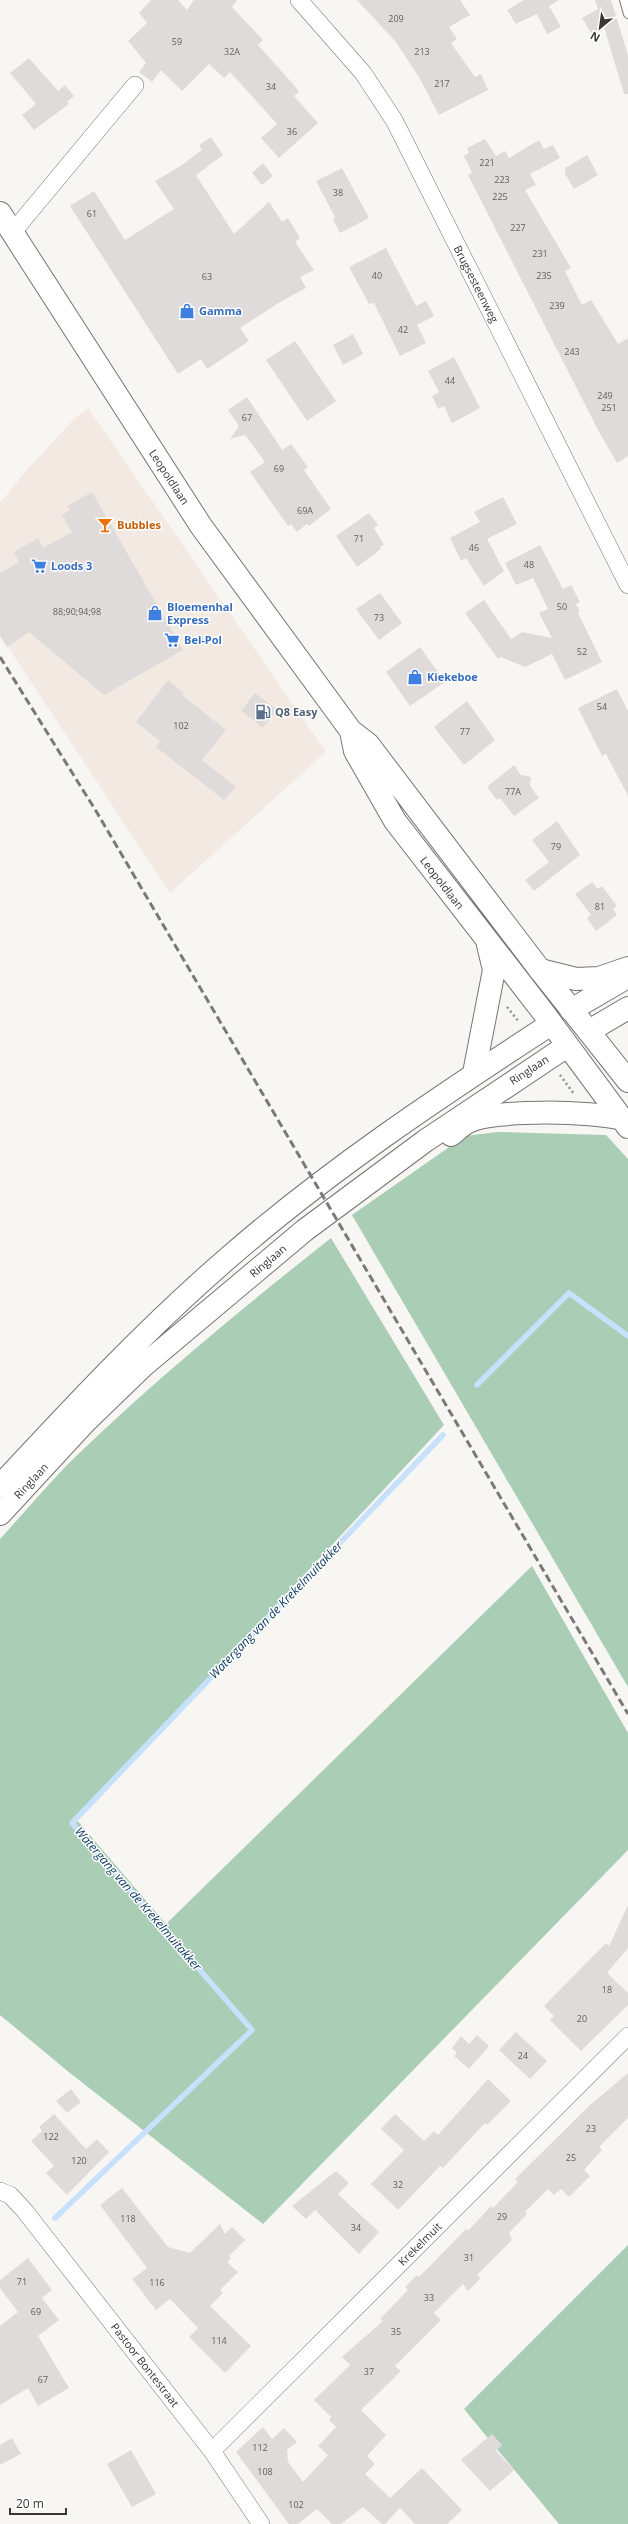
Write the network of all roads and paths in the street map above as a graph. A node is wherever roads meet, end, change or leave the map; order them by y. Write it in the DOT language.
graph roads {
  1 [pos="299,0"];
  2 [pos="624,0"];
  3 [pos="628,14"];
  4 [pos="135,85"];
  5 [pos="0,213"];
  6 [pos="12,233"];
  7 [pos="622,558"];
  8 [pos="628,585"];
  9 [pos="351,731"];
  10 [pos="487,941"];
  11 [pos="628,968"];
  12 [pos="540,970"];
  13 [pos="628,976"];
  14 [pos="628,1008"];
  15 [pos="571,1010"];
  16 [pos="551,1024"];
  17 [pos="589,1032"];
  18 [pos="567,1046"];
  19 [pos="548,1059"];
  20 [pos="474,1073"];
  21 [pos="628,1081"];
  22 [pos="578,1114"];
  23 [pos="625,1123"];
  24 [pos="425,1141"];
  25 [pos="0,1486"];
  26 [pos="0,1514"];
  27 [pos="628,2036"];
  28 [pos="0,2191"];
  29 [pos="212,2451"];
  30 [pos="261,2524"];
  1 -- 7 [label="street, Brugsesteenweg"];
  2 -- 3 [label="lane"];
  4 -- 6 [label="street"];
  5 -- 6 [label="main road, Leopoldlaan"];
  6 -- 9 [label="main road, Leopoldlaan"];
  7 -- 8 [label="street, Brugsesteenweg"];
  9 -- 10 [label="main road, Leopoldlaan"];
  9 -- 12 [label="main road, Leopoldlaan"];
  10 -- 16 [label="main road, Leopoldlaan"];
  10 -- 20 [label="main road"];
  11 -- 12 [label="main road"];
  12 -- 15 [label="main road, Leopoldlaan"];
  13 -- 15 [label="main road"];
  14 -- 17 [label="main road"];
  15 -- 16 [label="main road, Ringlaan"];
  15 -- 17 [label="main road, Leopoldlaan"];
  16 -- 18 [label="main road, Leopoldlaan"];
  16 -- 20 [label="main road, Ringlaan"];
  17 -- 18 [label="main road, Ringlaan"];
  17 -- 21 [label="main road"];
  18 -- 19 [label="main road, Ringlaan"];
  18 -- 23 [label="main road"];
  19 -- 22 [label="path"];
  19 -- 24 [label="main road, Ringlaan"];
  20 -- 25 [label="main road, Ringlaan"];
  22 -- 23 [label="main road"];
  22 -- 24 [label="main road"];
  24 -- 26 [label="main road, Ringlaan"];
  27 -- 29 [label="street, Krekelmuit"];
  28 -- 29 [label="street, Pastoor Bontestraat"];
  29 -- 30 [label="street, Pastoor Bontestraat"];
}
